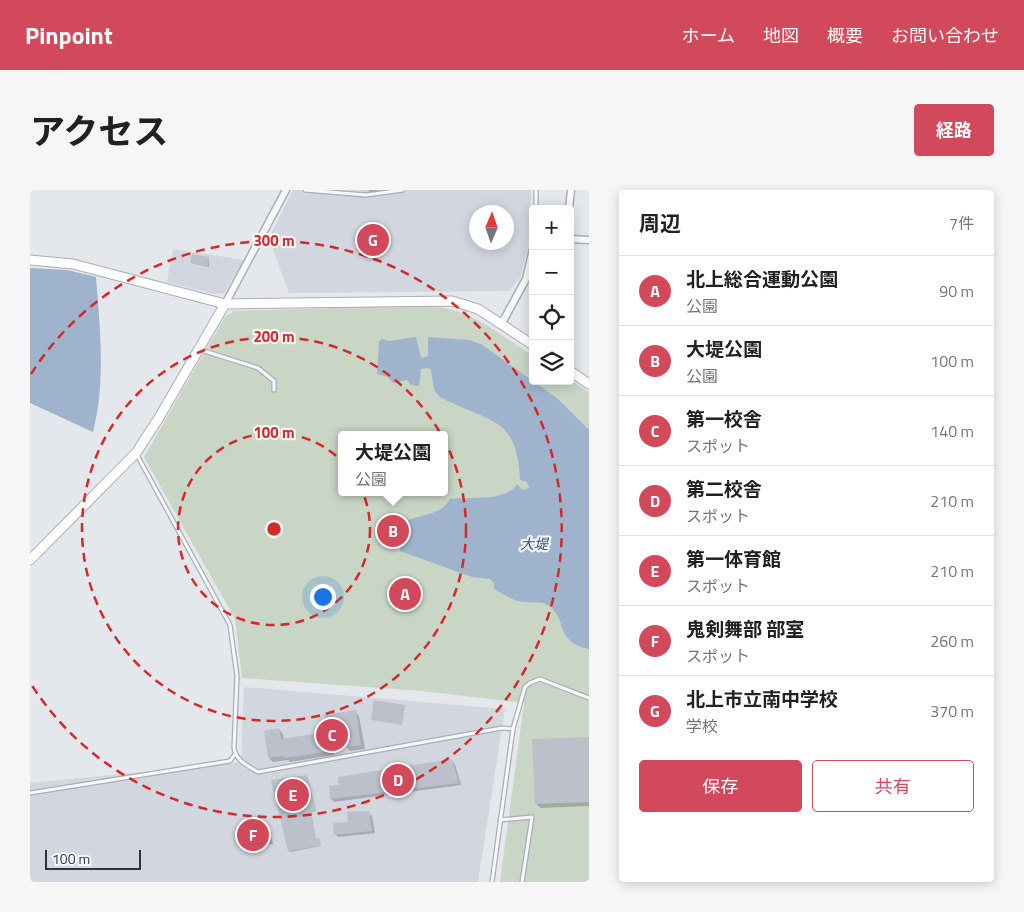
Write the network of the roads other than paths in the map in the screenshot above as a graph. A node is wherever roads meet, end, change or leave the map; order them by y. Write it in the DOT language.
graph roads {
  1 [pos="286,190"];
  2 [pos="305,190"];
  3 [pos="403,190"];
  4 [pos="536,190"];
  5 [pos="572,190"];
  6 [pos="536,205"];
  7 [pos="570,205"];
  8 [pos="574,239"];
  9 [pos="589,240"];
  10 [pos="533,250"];
  11 [pos="30,260"];
  12 [pos="225,304"];
  13 [pos="502,323"];
  14 [pos="529,342"];
  15 [pos="198,350"];
  16 [pos="574,374"];
  17 [pos="589,384"];
  18 [pos="274,390"];
  19 [pos="136,453"];
  20 [pos="30,560"];
  21 [pos="589,698"];
  22 [pos="513,729"];
  23 [pos="235,754"];
  24 [pos="30,793"];
  25 [pos="500,820"];
  26 [pos="492,882"];
  27 [pos="522,882"];
  1 -- 12 [label="street"];
  2 -- 3 [label="lane"];
  4 -- 6 [label="lane"];
  5 -- 7 [label="street"];
  8 -- 9 [label="street"];
  10 -- 13 [label="street"];
  11 -- 12 [label="street"];
  12 -- 13 [label="street"];
  12 -- 15 [label="street"];
  13 -- 14 [label="street"];
  15 -- 18 [label="lane"];
  15 -- 19 [label="street"];
  16 -- 17 [label="street"];
  19 -- 20 [label="street"];
  19 -- 23 [label="lane"];
  21 -- 22 [label="lane"];
  22 -- 23 [label="lane"];
  22 -- 25 [label="lane"];
  23 -- 24 [label="lane"];
  25 -- 26 [label="lane"];
  25 -- 27 [label="lane"];
}
